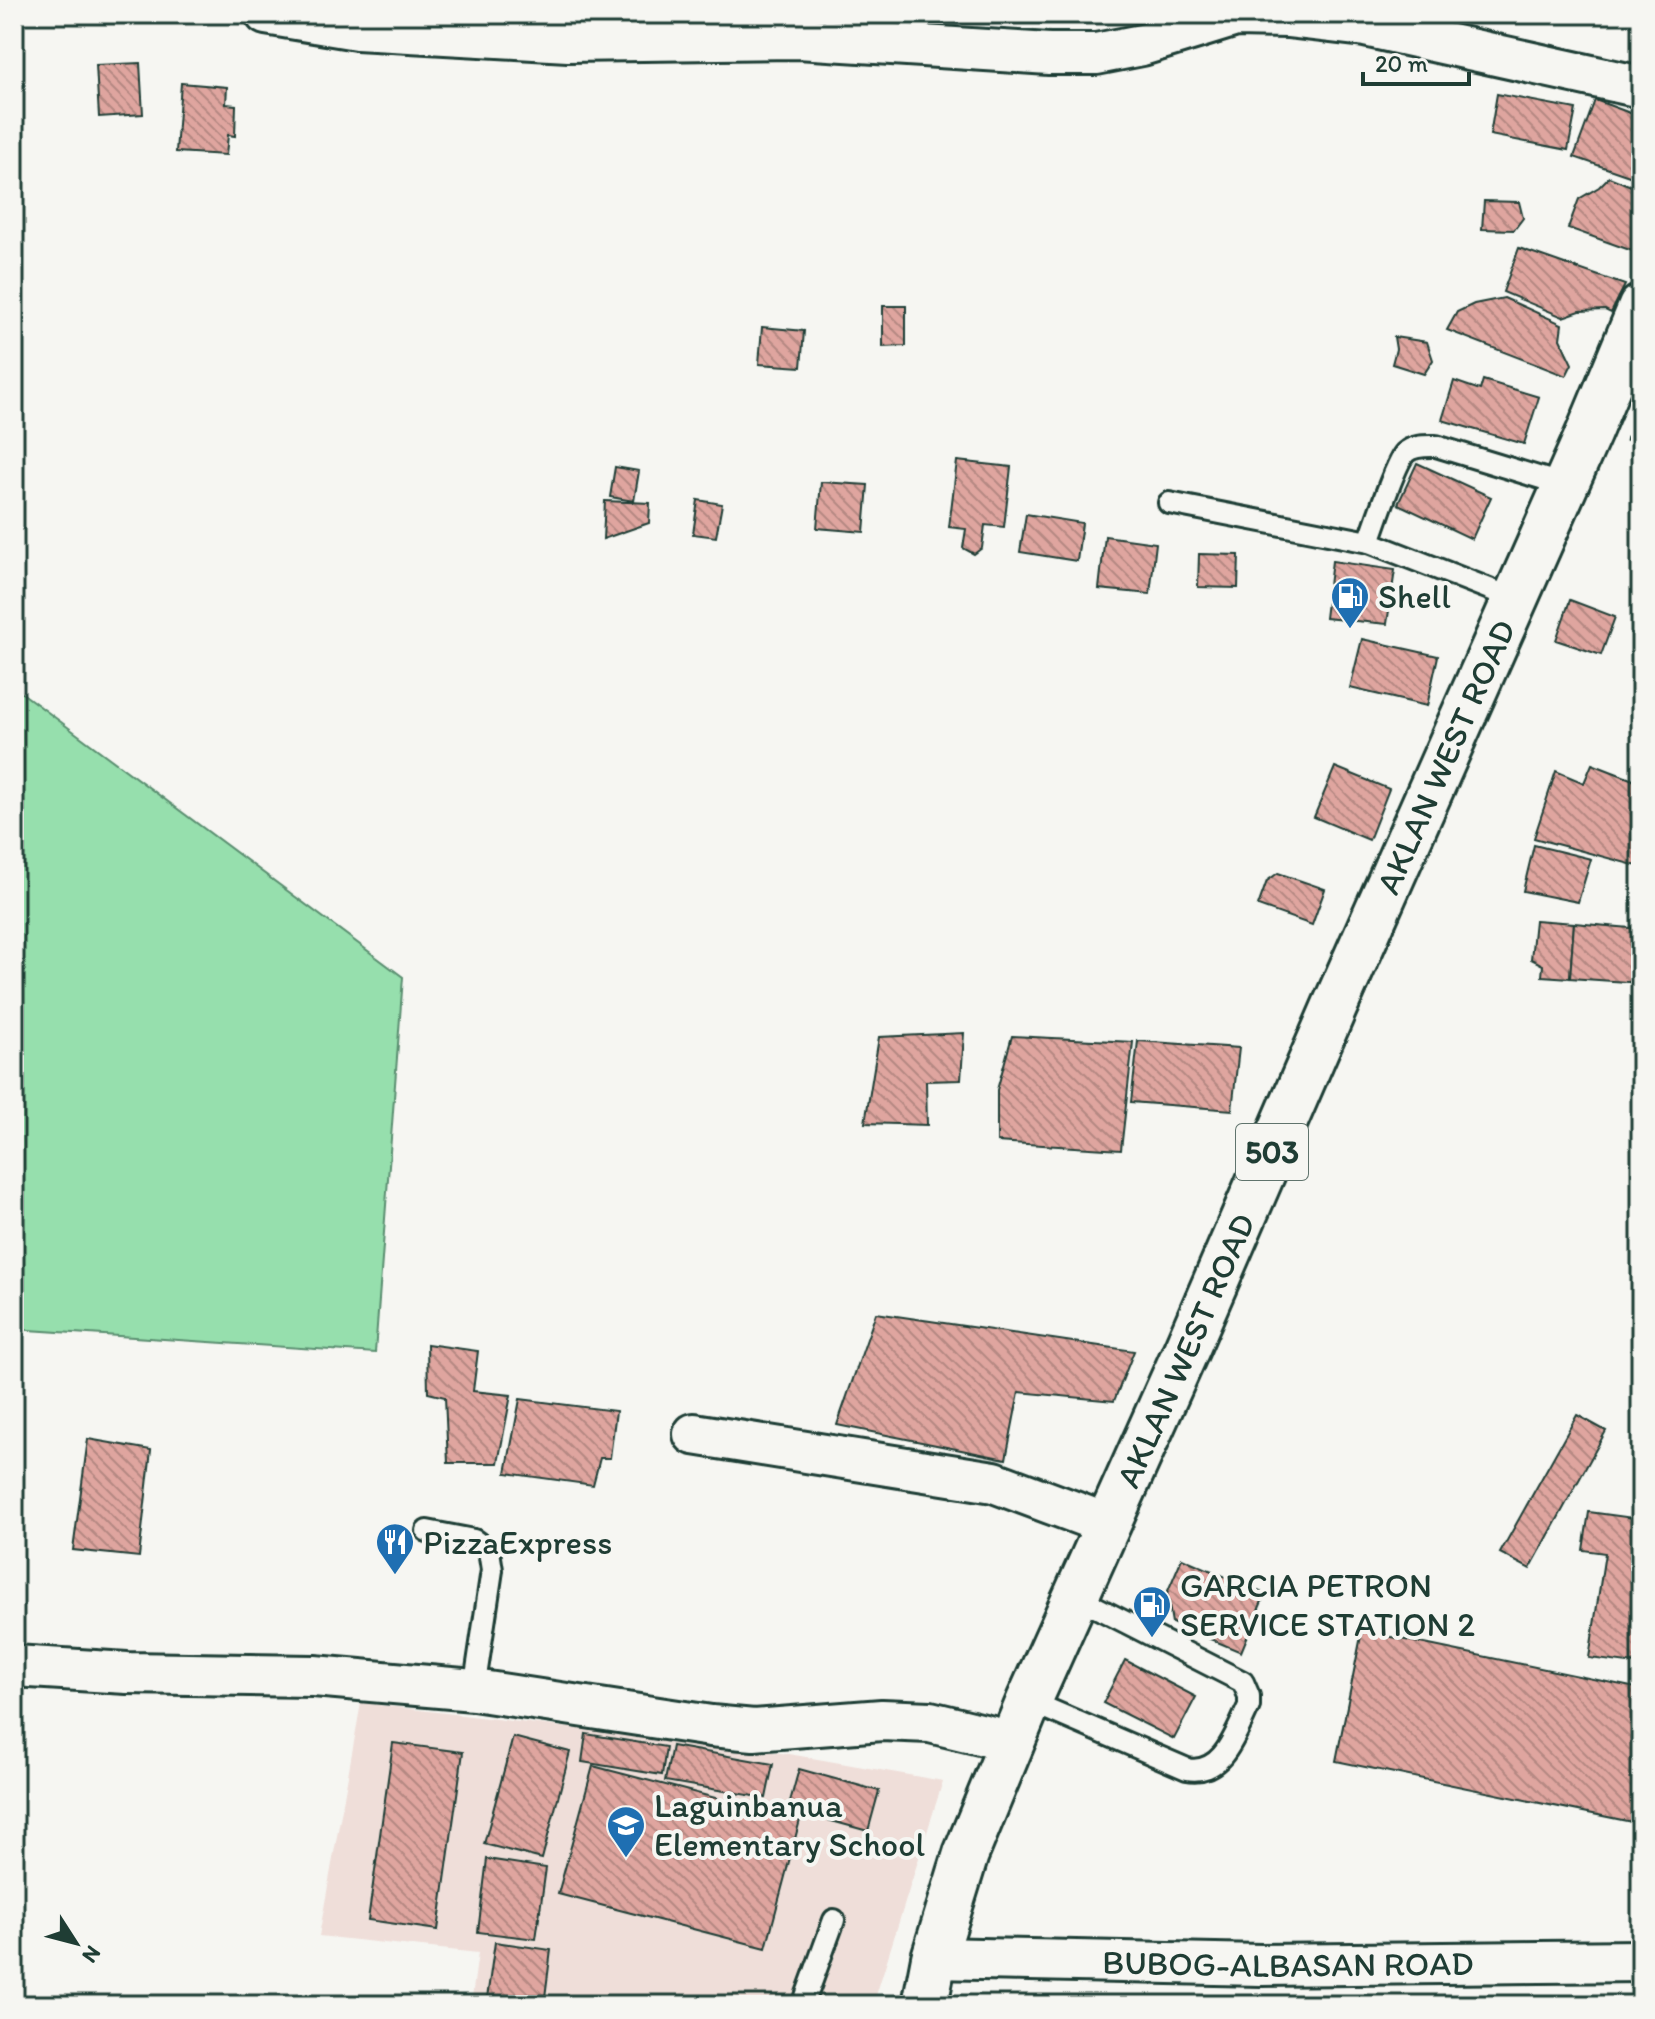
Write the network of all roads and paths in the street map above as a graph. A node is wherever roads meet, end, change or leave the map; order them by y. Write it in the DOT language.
graph roads {
  1 [pos="266,14"];
  2 [pos="1641,87"];
  3 [pos="1641,307"];
  4 [pos="1564,485"];
  5 [pos="1169,503"];
  6 [pos="1369,542"];
  7 [pos="1515,599"];
  8 [pos="694,1434"];
  9 [pos="1109,1525"];
  10 [pos="427,1531"];
  11 [pos="1078,1598"];
  12 [pos="14,1666"];
  13 [pos="474,1690"];
  14 [pos="1029,1701"];
  15 [pos="1013,1742"];
  16 [pos="834,1920"];
  17 [pos="934,1958"];
  18 [pos="1641,1961"];
  19 [pos="803,2005"];
  20 [pos="925,2005"];
  1 -- 2 [label="street"];
  3 -- 4 [label="main road, AKLAN WEST ROAD / 503"];
  4 -- 6 [label="lane"];
  4 -- 7 [label="main road, AKLAN WEST ROAD / 503"];
  5 -- 6 [label="lane"];
  6 -- 7 [label="lane"];
  7 -- 9 [label="main road, AKLAN WEST ROAD / 503"];
  8 -- 9 [label="street"];
  9 -- 11 [label="main road, AKLAN WEST ROAD / 503"];
  10 -- 13 [label="lane"];
  11 -- 14 [label="main road, AKLAN WEST ROAD / 503"];
  11 -- 14 [label="lane"];
  12 -- 13 [label="street"];
  13 -- 15 [label="street"];
  14 -- 15 [label="main road, AKLAN WEST ROAD / 503"];
  15 -- 17 [label="main road, AKLAN WEST ROAD / 503"];
  16 -- 19 [label="lane"];
  17 -- 18 [label="street, BUBOG-ALBASAN ROAD"];
  17 -- 20 [label="main road, AKLAN WEST ROAD / 503"];
}
